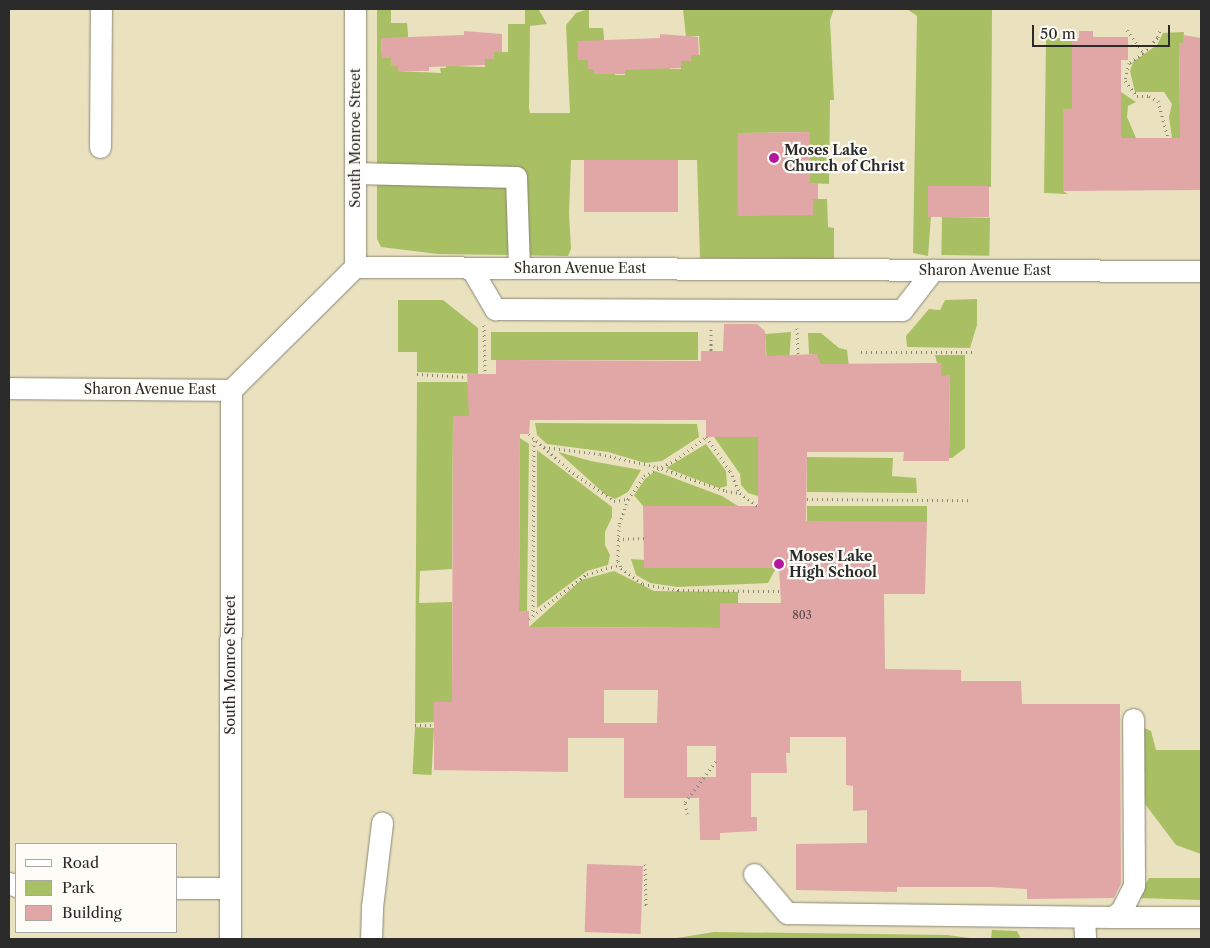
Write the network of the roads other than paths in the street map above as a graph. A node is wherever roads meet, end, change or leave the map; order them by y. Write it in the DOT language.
graph roads {
  1 [pos="101,9"];
  2 [pos="356,9"];
  3 [pos="100,147"];
  4 [pos="355,173"];
  5 [pos="355,267"];
  6 [pos="471,268"];
  7 [pos="518,268"];
  8 [pos="933,270"];
  9 [pos="1201,271"];
  10 [pos="9,388"];
  11 [pos="232,390"];
  12 [pos="1133,719"];
  13 [pos="382,823"];
  14 [pos="754,874"];
  15 [pos="178,888"];
  16 [pos="229,888"];
  17 [pos="1084,917"];
  18 [pos="1112,917"];
  19 [pos="1201,917"];
  20 [pos="230,939"];
  21 [pos="372,939"];
  22 [pos="1085,939"];
  1 -- 3 [label="street"];
  2 -- 4 [label="street, South Monroe Street"];
  4 -- 5 [label="street, South Monroe Street"];
  4 -- 7 [label="street"];
  5 -- 6 [label="street, Sharon Avenue East"];
  5 -- 11 [label="street, Sharon Avenue East"];
  6 -- 7 [label="street, Sharon Avenue East"];
  6 -- 8 [label="street"];
  7 -- 8 [label="street, Sharon Avenue East"];
  8 -- 9 [label="street, Sharon Avenue East"];
  10 -- 11 [label="street, Sharon Avenue East"];
  11 -- 16 [label="street, South Monroe Street"];
  12 -- 18 [label="street"];
  13 -- 21 [label="street"];
  14 -- 17 [label="street"];
  15 -- 16 [label="street"];
  16 -- 20 [label="street, South Monroe Street"];
  17 -- 18 [label="street"];
  17 -- 22 [label="street"];
  18 -- 19 [label="street"];
}
